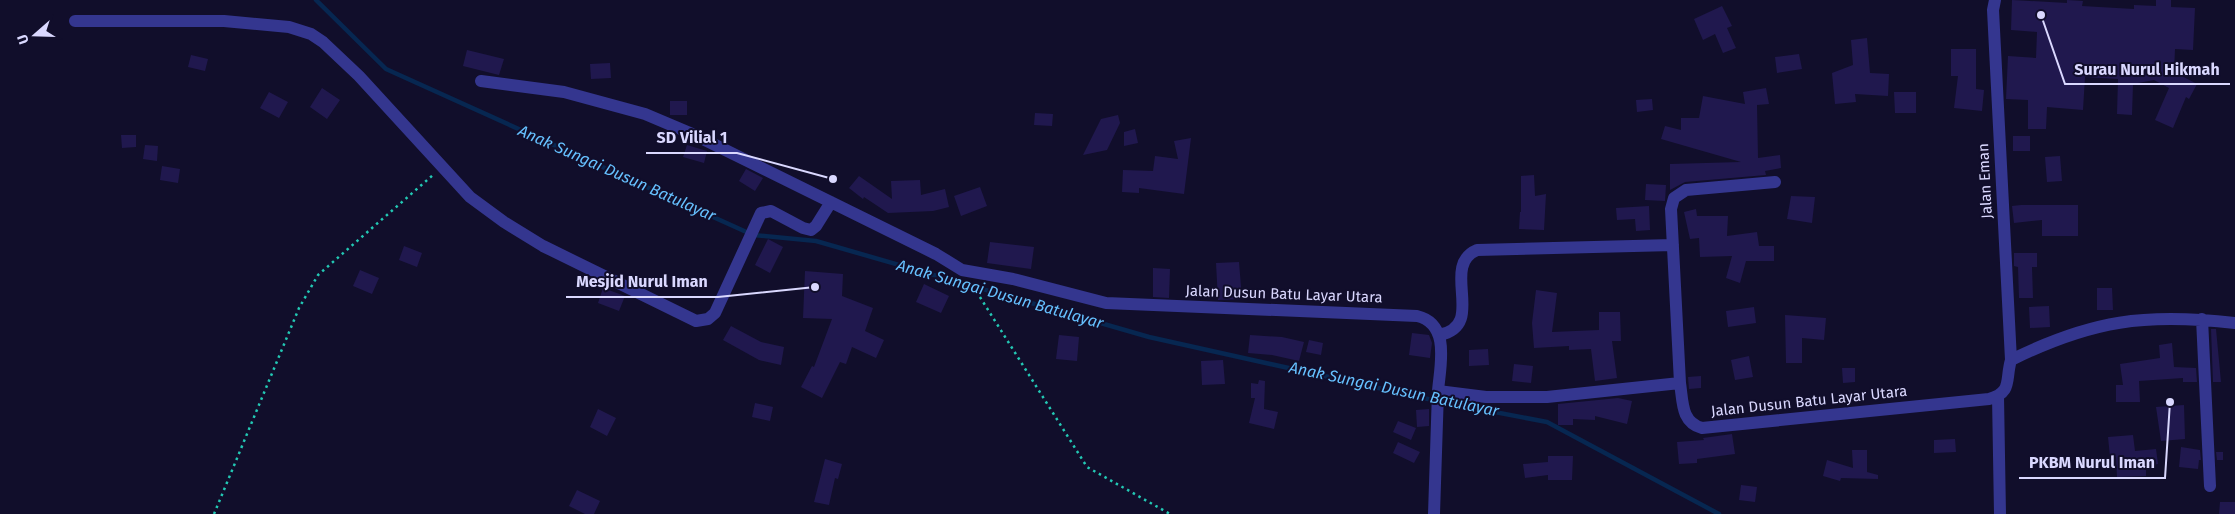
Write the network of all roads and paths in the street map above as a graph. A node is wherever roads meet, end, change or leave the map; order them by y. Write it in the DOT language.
graph roads {
  1 [pos="1995,0"];
  2 [pos="74,21"];
  3 [pos="481,81"];
  4 [pos="441,168"];
  5 [pos="1776,182"];
  6 [pos="832,202"];
  7 [pos="1673,245"];
  8 [pos="962,270"];
  9 [pos="2202,320"];
  10 [pos="2235,323"];
  11 [pos="1440,334"];
  12 [pos="2009,366"];
  13 [pos="1680,383"];
  14 [pos="1438,391"];
  15 [pos="1998,396"];
  16 [pos="2210,486"];
  17 [pos="214,514"];
  18 [pos="1170,514"];
  19 [pos="1434,514"];
  20 [pos="2000,514"];
  1 -- 12 [label="street, Jalan Eman"];
  2 -- 4 [label="street"];
  3 -- 6 [label="street, Jalan Dusun Batu Layar Utara"];
  4 -- 6 [label="street"];
  4 -- 17 [label="path"];
  5 -- 7 [label="street, Jalan Dusun Batu Layar Utara"];
  6 -- 8 [label="street, Jalan Dusun Batu Layar Utara"];
  7 -- 11 [label="street"];
  7 -- 13 [label="street, Jalan Dusun Batu Layar Utara"];
  8 -- 11 [label="street, Jalan Dusun Batu Layar Utara"];
  8 -- 18 [label="path"];
  9 -- 10 [label="street"];
  9 -- 12 [label="street"];
  9 -- 16 [label="street"];
  11 -- 14 [label="street"];
  12 -- 15 [label="street"];
  13 -- 14 [label="street"];
  13 -- 15 [label="street, Jalan Dusun Batu Layar Utara"];
  14 -- 19 [label="street"];
  15 -- 20 [label="street"];
}
